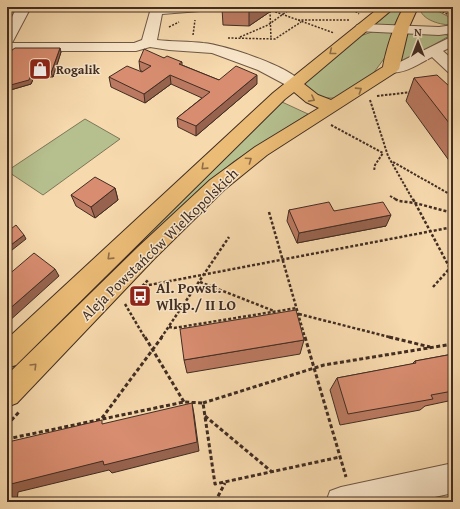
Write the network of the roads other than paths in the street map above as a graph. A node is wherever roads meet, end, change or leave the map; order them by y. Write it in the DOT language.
graph roads {
  1 [pos="24,7"];
  2 [pos="196,7"];
  3 [pos="200,7"];
  4 [pos="388,7"];
  5 [pos="411,7"];
  6 [pos="359,21"];
  7 [pos="400,30"];
  8 [pos="452,30"];
  9 [pos="7,40"];
  10 [pos="149,42"];
  11 [pos="7,47"];
  12 [pos="437,53"];
  13 [pos="391,69"];
  14 [pos="453,69"];
  15 [pos="294,83"];
  16 [pos="332,115"];
  17 [pos="7,356"];
  18 [pos="7,394"];
  19 [pos="453,478"];
  20 [pos="347,501"];
  1 -- 9 [label="street"];
  2 -- 3 [label="street"];
  2 -- 10 [label="street"];
  4 -- 6 [label="main road, Aleja Powstańców Wielkopolskich"];
  5 -- 7 [label="main road"];
  5 -- 8 [label="street"];
  6 -- 7 [label="street"];
  6 -- 15 [label="main road, Aleja Powstańców Wielkopolskich, one-way"];
  7 -- 8 [label="street"];
  7 -- 13 [label="main road"];
  8 -- 12 [label="street"];
  10 -- 11 [label="street"];
  10 -- 15 [label="street"];
  12 -- 13 [label="street"];
  12 -- 14 [label="street"];
  16 -- 13 [label="main road, Aleja Powstańców Wielkopolskich, one-way"];
  15 -- 16 [label="main road, one-way"];
  15 -- 17 [label="main road, Aleja Powstańców Wielkopolskich, one-way"];
  18 -- 16 [label="main road, Aleja Powstańców Wielkopolskich, one-way"];
  19 -- 20 [label="street"];
}
